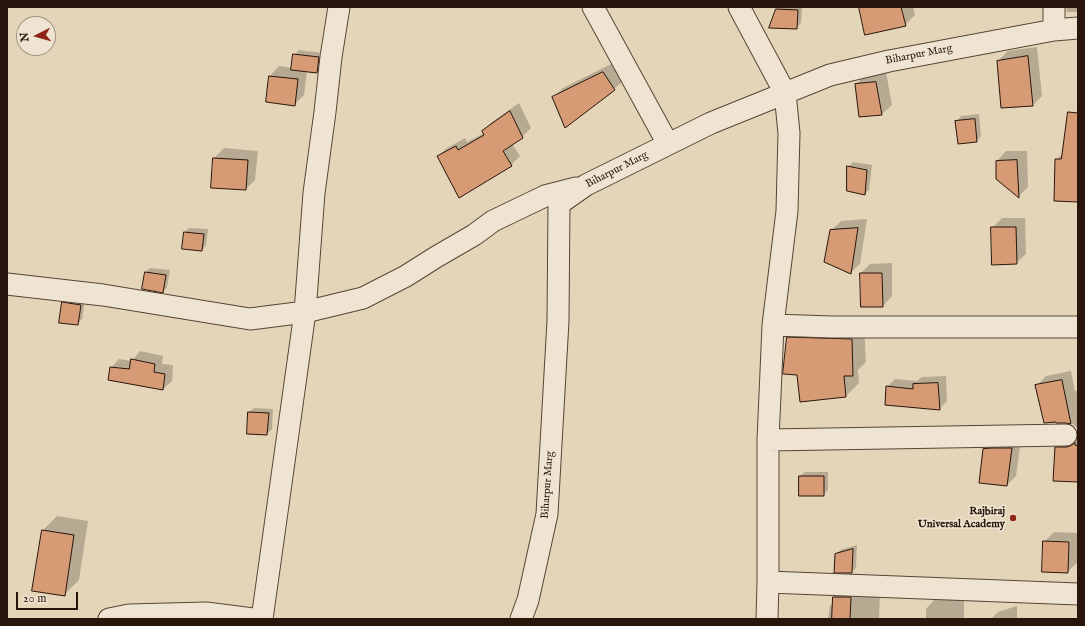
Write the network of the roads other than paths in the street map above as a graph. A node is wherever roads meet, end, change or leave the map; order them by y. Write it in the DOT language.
graph roads {
  1 [pos="339,7"];
  2 [pos="593,7"];
  3 [pos="739,7"];
  4 [pos="1054,7"];
  5 [pos="1078,28"];
  6 [pos="1054,30"];
  7 [pos="785,94"];
  8 [pos="668,144"];
  9 [pos="586,185"];
  10 [pos="7,284"];
  11 [pos="305,312"];
  12 [pos="773,325"];
  13 [pos="1078,327"];
  14 [pos="1066,435"];
  15 [pos="768,440"];
  16 [pos="768,582"];
  17 [pos="1078,594"];
  18 [pos="108,619"];
  19 [pos="254,619"];
  20 [pos="262,619"];
  21 [pos="521,619"];
  22 [pos="767,619"];
  1 -- 11 [label="street"];
  2 -- 8 [label="street"];
  3 -- 7 [label="street"];
  4 -- 6 [label="street"];
  5 -- 6 [label="street, Biharpur Marg"];
  6 -- 7 [label="street, Biharpur Marg"];
  7 -- 8 [label="street, Biharpur Marg"];
  7 -- 12 [label="street"];
  8 -- 9 [label="street, Biharpur Marg"];
  9 -- 11 [label="street"];
  9 -- 21 [label="street, Biharpur Marg"];
  10 -- 11 [label="street"];
  11 -- 20 [label="street"];
  12 -- 13 [label="street"];
  12 -- 15 [label="street"];
  14 -- 15 [label="street"];
  15 -- 16 [label="street"];
  16 -- 17 [label="street"];
  16 -- 22 [label="street"];
  18 -- 19 [label="street"];
}
